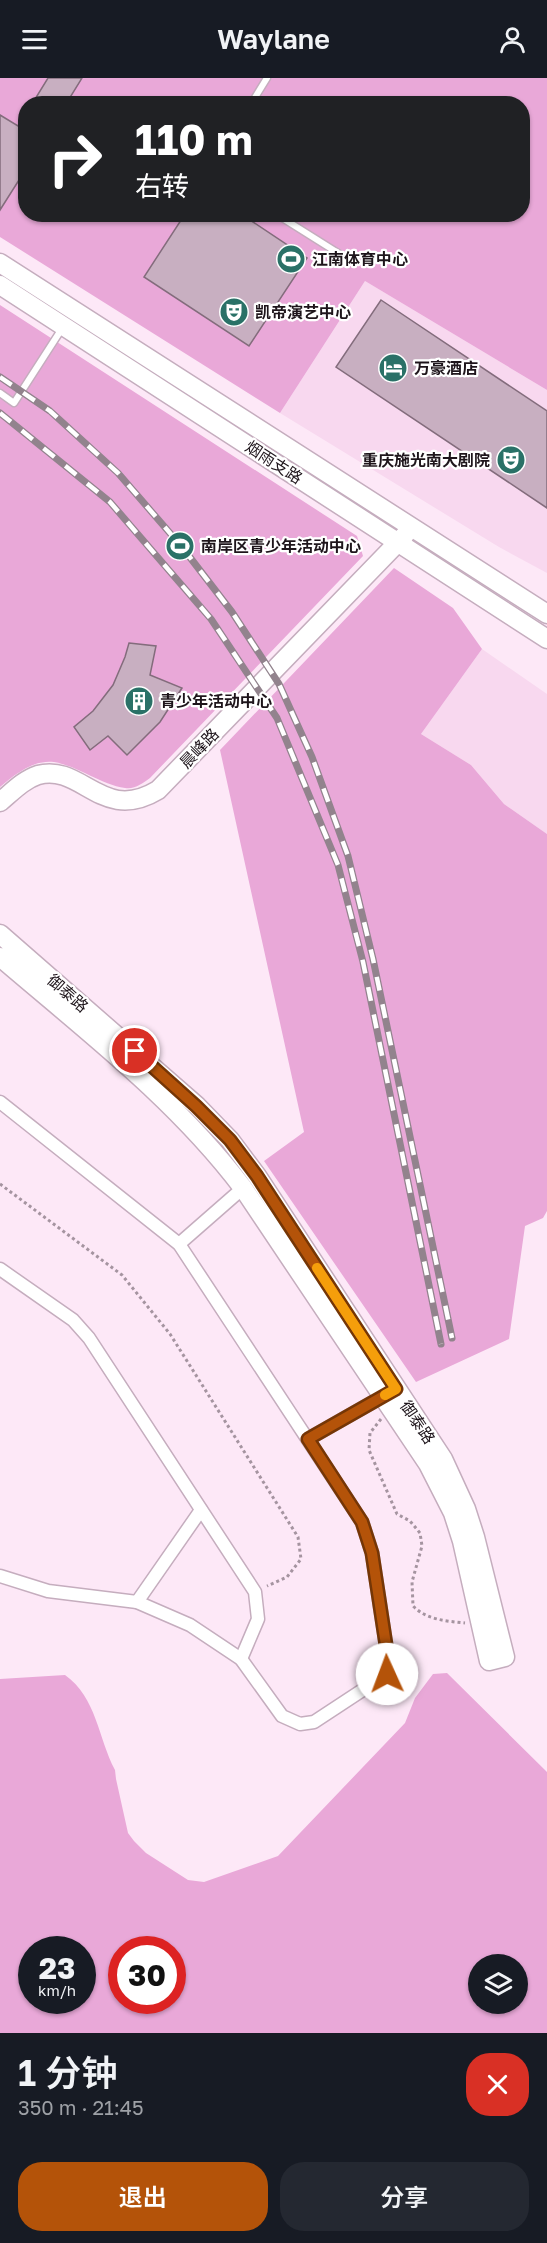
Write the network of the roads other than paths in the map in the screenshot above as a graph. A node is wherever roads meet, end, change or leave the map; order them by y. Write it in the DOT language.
graph roads {
  1 [pos="267,78"];
  2 [pos="255,96"];
  3 [pos="289,222"];
  4 [pos="346,258"];
  5 [pos="0,262"];
  6 [pos="0,285"];
  7 [pos="63,326"];
  8 [pos="0,393"];
  9 [pos="413,527"];
  10 [pos="399,543"];
  11 [pos="547,614"];
  12 [pos="547,639"];
  13 [pos="0,802"];
  14 [pos="0,934"];
  15 [pos="0,957"];
  16 [pos="0,1102"];
  17 [pos="243,1188"];
  18 [pos="179,1244"];
  19 [pos="0,1269"];
  20 [pos="389,1398"];
  21 [pos="308,1439"];
  22 [pos="201,1510"];
  23 [pos="0,1576"];
  24 [pos="137,1602"];
  25 [pos="241,1659"];
  1 -- 2 [label="lane"];
  3 -- 4 [label="lane"];
  5 -- 9 [label="street, 烟雨支路"];
  6 -- 7 [label="street, 烟雨支路"];
  7 -- 8 [label="lane"];
  7 -- 10 [label="street, 烟雨支路"];
  9 -- 10 [label="street, 晨峰路"];
  9 -- 11 [label="street, 烟雨支路"];
  10 -- 12 [label="street, 烟雨支路"];
  10 -- 13 [label="street, 晨峰路"];
  14 -- 20 [label="street, 御泰路"];
  15 -- 17 [label="street, 御泰路"];
  16 -- 18 [label="street"];
  17 -- 18 [label="street"];
  17 -- 20 [label="street, 御泰路"];
  18 -- 21 [label="street"];
  19 -- 22 [label="street"];
  20 -- 20 [label="street, 御泰路"];
  20 -- 21 [label="street"];
  21 -- 25 [label="street"];
  22 -- 24 [label="street"];
  22 -- 25 [label="street"];
  23 -- 24 [label="street"];
  24 -- 25 [label="street"];
}
